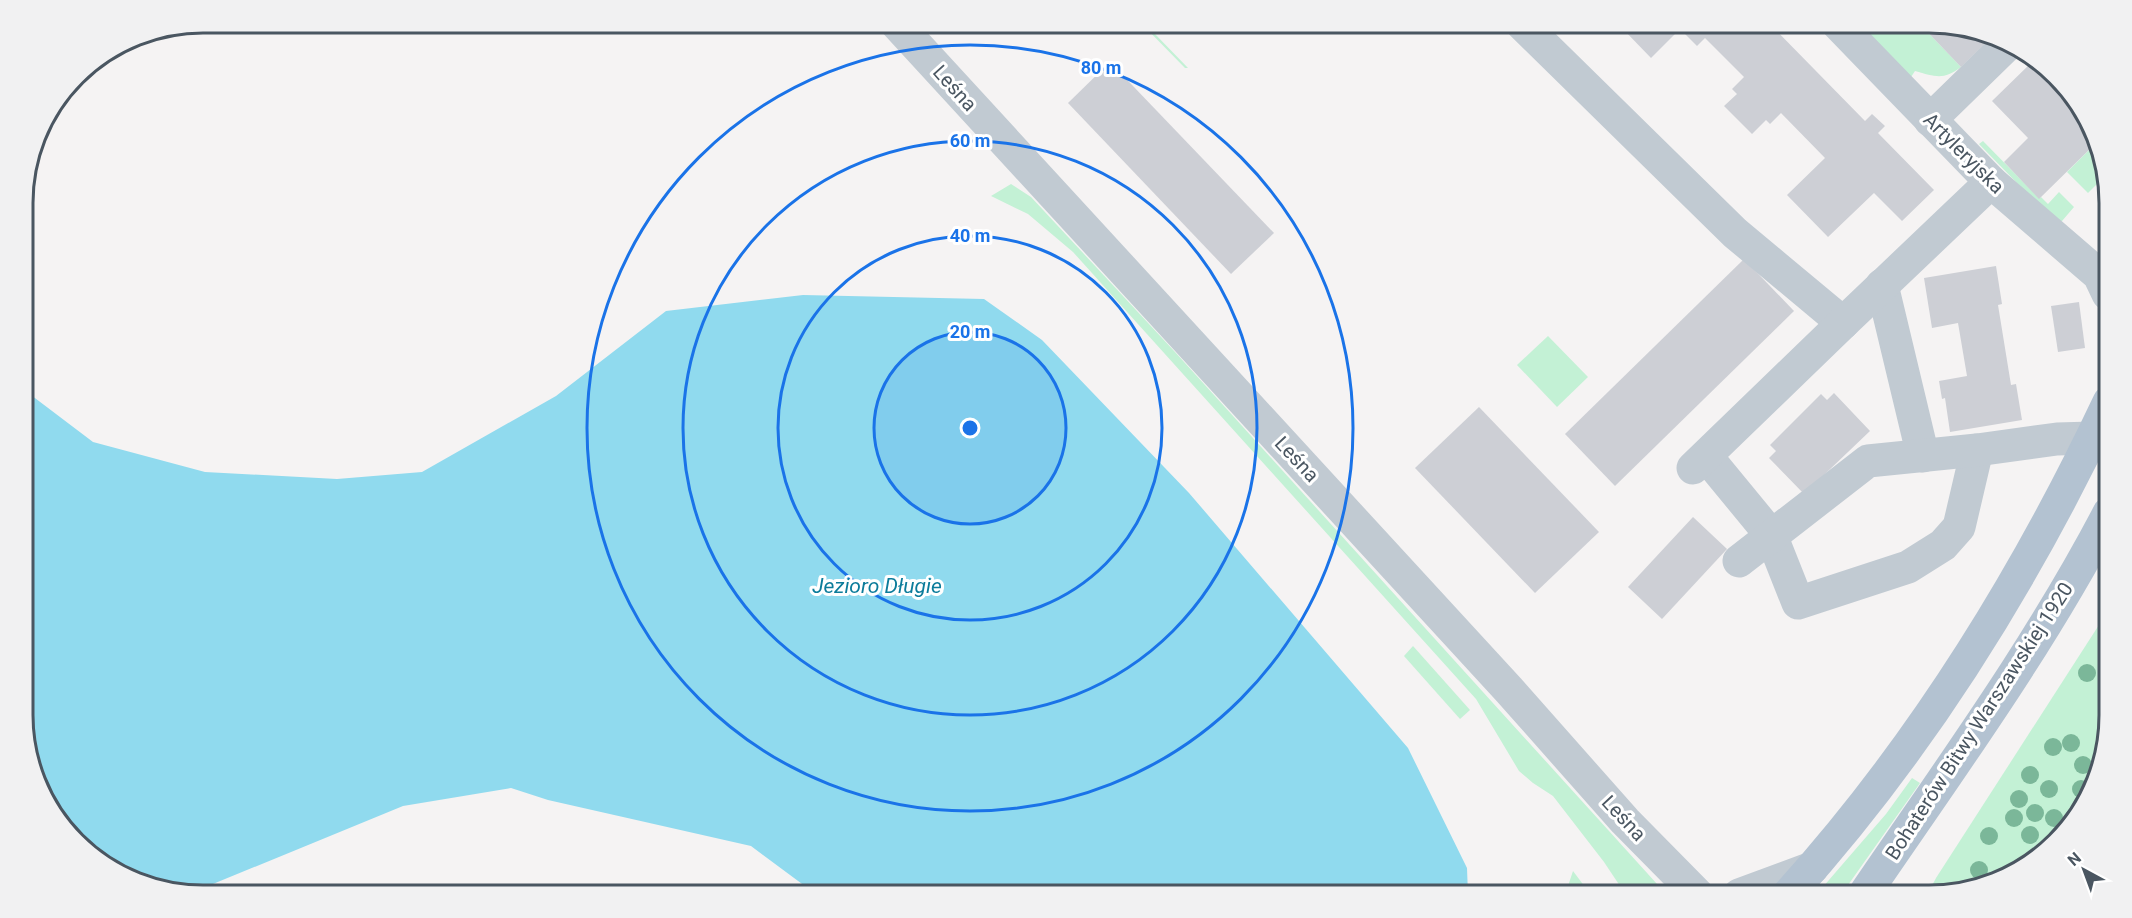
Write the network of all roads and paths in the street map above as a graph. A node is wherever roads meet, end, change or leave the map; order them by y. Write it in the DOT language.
graph roads {
  1 [pos="906,33"];
  2 [pos="1532,33"];
  3 [pos="1847,33"];
  4 [pos="2002,50"];
  5 [pos="1930,120"];
  6 [pos="1991,183"];
  7 [pos="2099,275"];
  8 [pos="1882,285"];
  9 [pos="1843,323"];
  10 [pos="2099,423"];
  11 [pos="2092,438"];
  12 [pos="1977,450"];
  13 [pos="1923,456"];
  14 [pos="2099,533"];
  15 [pos="1771,535"];
  16 [pos="1739,561"];
  17 [pos="1812,868"];
  18 [pos="1688,885"];
  19 [pos="1766,885"];
  20 [pos="1797,885"];
  21 [pos="1871,885"];
  1 -- 18 [label="street, Leśna"];
  2 -- 9 [label="street"];
  3 -- 5 [label="street, Artyleryjska"];
  4 -- 5 [label="street"];
  5 -- 6 [label="street, Artyleryjska"];
  6 -- 7 [label="street, Artyleryjska"];
  6 -- 8 [label="street"];
  8 -- 9 [label="street"];
  8 -- 13 [label="street"];
  9 -- 15 [label="street"];
  10 -- 11 [label="main road"];
  11 -- 12 [label="street"];
  11 -- 17 [label="main road"];
  12 -- 13 [label="street"];
  12 -- 15 [label="street"];
  13 -- 15 [label="street"];
  14 -- 21 [label="main road, Bohaterów Bitwy Warszawskiej 1920"];
  15 -- 16 [label="street"];
  17 -- 19 [label="street"];
  17 -- 20 [label="main road"];
}
